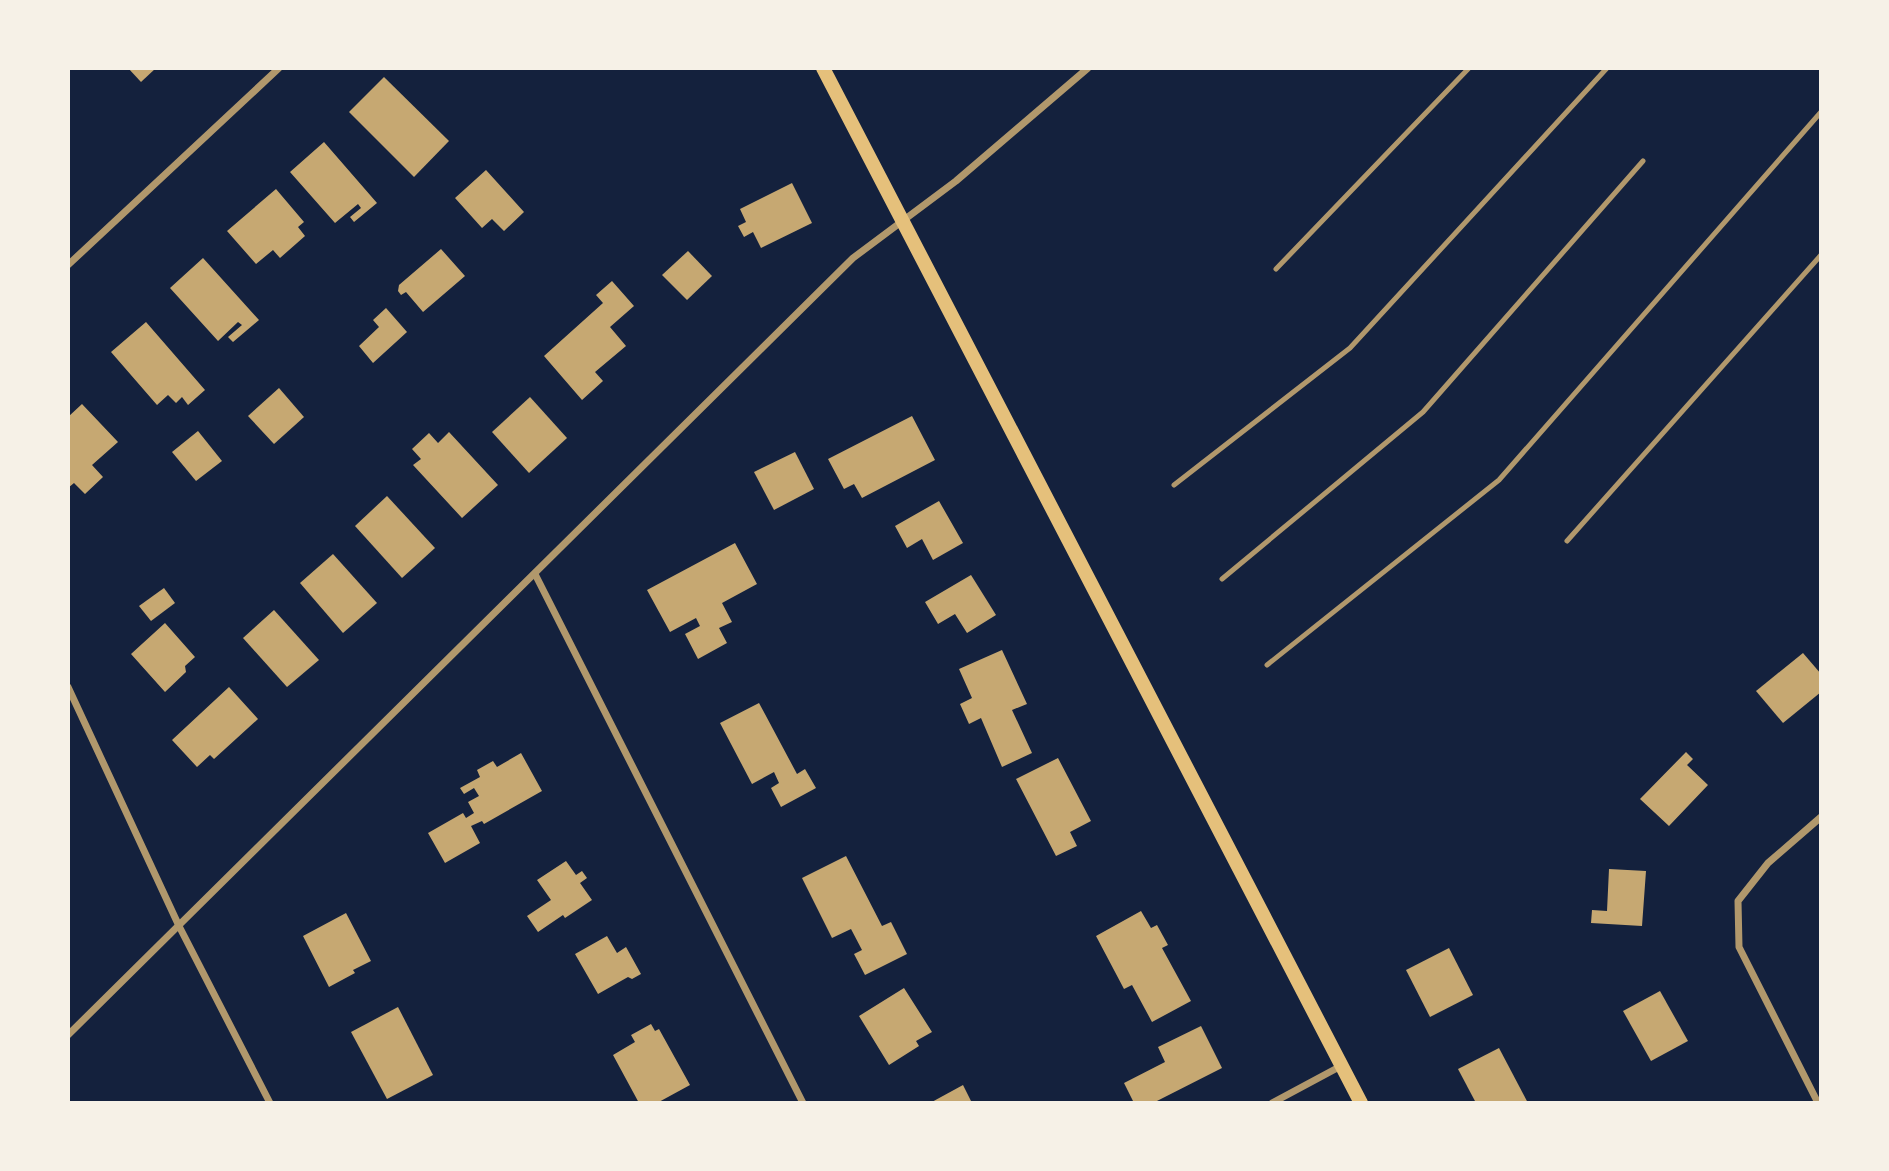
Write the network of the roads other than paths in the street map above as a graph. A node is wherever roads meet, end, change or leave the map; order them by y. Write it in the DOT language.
graph roads {
  1 [pos="279,68"];
  2 [pos="823,68"];
  3 [pos="1088,68"];
  4 [pos="1469,68"];
  5 [pos="1606,68"];
  6 [pos="1821,112"];
  7 [pos="1643,161"];
  8 [pos="902,219"];
  9 [pos="1821,255"];
  10 [pos="68,265"];
  11 [pos="1276,269"];
  12 [pos="1174,485"];
  13 [pos="1567,541"];
  14 [pos="535,574"];
  15 [pos="1222,579"];
  16 [pos="1267,665"];
  17 [pos="68,687"];
  18 [pos="1821,817"];
  19 [pos="179,926"];
  20 [pos="68,1035"];
  21 [pos="1342,1066"];
  22 [pos="270,1103"];
  23 [pos="803,1103"];
  24 [pos="1272,1103"];
  25 [pos="1361,1103"];
  26 [pos="1818,1103"];
  1 -- 10 [label="street"];
  2 -- 8 [label="main road"];
  3 -- 8 [label="street"];
  4 -- 11 [label="lane"];
  5 -- 12 [label="lane"];
  6 -- 16 [label="lane"];
  7 -- 15 [label="lane"];
  8 -- 14 [label="street"];
  8 -- 21 [label="main road"];
  9 -- 13 [label="lane"];
  14 -- 19 [label="street"];
  14 -- 23 [label="street"];
  17 -- 19 [label="street"];
  18 -- 26 [label="street"];
  19 -- 20 [label="street"];
  19 -- 22 [label="street"];
  21 -- 24 [label="street"];
  21 -- 25 [label="main road"];
}
